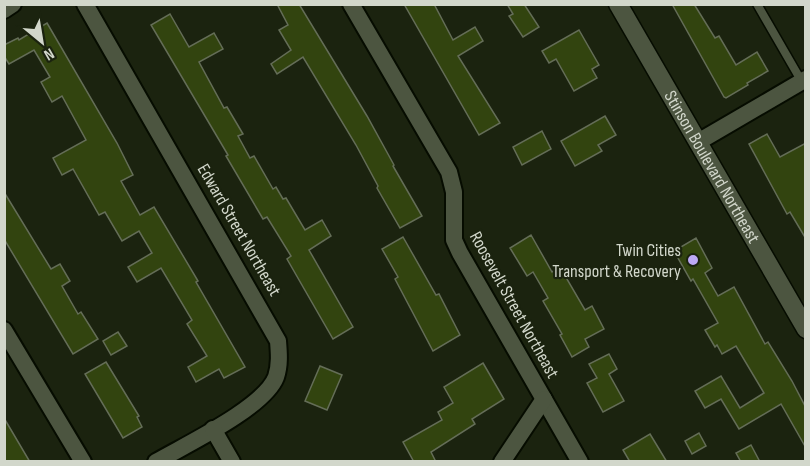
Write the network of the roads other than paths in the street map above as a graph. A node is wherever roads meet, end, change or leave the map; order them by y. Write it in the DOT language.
graph roads {
  1 [pos="13,4"];
  2 [pos="85,4"];
  3 [pos="351,4"];
  4 [pos="618,4"];
  5 [pos="757,4"];
  6 [pos="4,10"];
  7 [pos="804,83"];
  8 [pos="698,142"];
  9 [pos="806,329"];
  10 [pos="4,330"];
  11 [pos="544,399"];
  12 [pos="213,429"];
  13 [pos="83,462"];
  14 [pos="156,462"];
  15 [pos="232,462"];
  16 [pos="502,462"];
  17 [pos="580,462"];
  1 -- 6 [label="street"];
  2 -- 12 [label="street, Edward Street Northeast"];
  3 -- 11 [label="street, Roosevelt Street Northeast"];
  4 -- 8 [label="street, Stinson Boulevard Northeast"];
  5 -- 7 [label="lane"];
  7 -- 8 [label="street"];
  8 -- 9 [label="street, Stinson Boulevard Northeast"];
  10 -- 13 [label="street"];
  11 -- 16 [label="street"];
  11 -- 17 [label="street, Roosevelt Street Northeast"];
  12 -- 14 [label="street, Edward Street Northeast"];
  12 -- 15 [label="street"];
}
